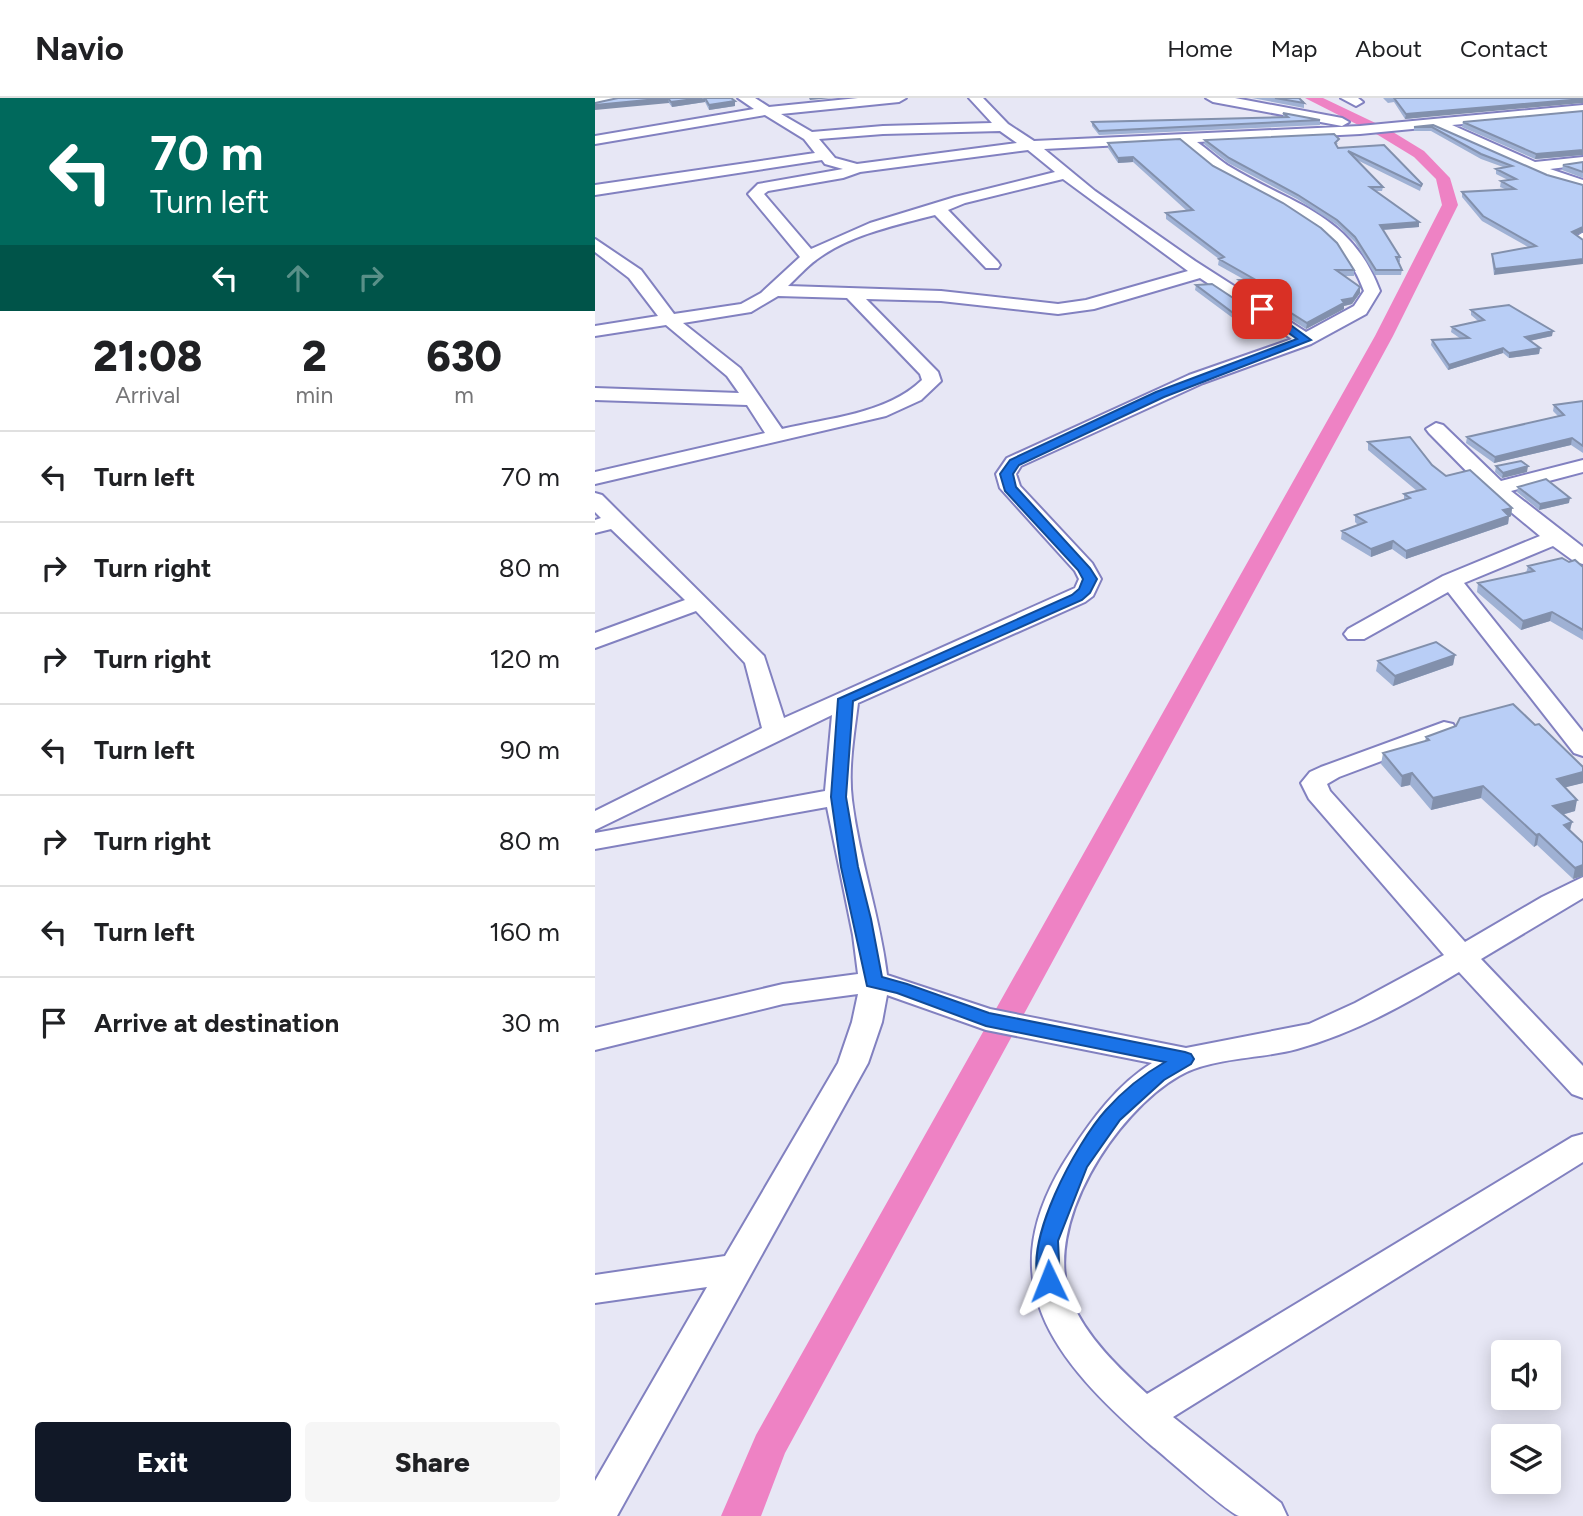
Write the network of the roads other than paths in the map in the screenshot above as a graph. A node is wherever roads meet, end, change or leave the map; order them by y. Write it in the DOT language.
graph roads {
  1 [pos="613,98"];
  2 [pos="745,98"];
  3 [pos="899,98"];
  4 [pos="976,98"];
  5 [pos="1213,98"];
  6 [pos="1574,98"];
  7 [pos="595,101"];
  8 [pos="1583,103"];
  9 [pos="1583,109"];
  10 [pos="767,111"];
  11 [pos="1437,124"];
  12 [pos="1003,127"];
  13 [pos="1364,130"];
  14 [pos="809,136"];
  15 [pos="1186,139"];
  16 [pos="595,140"];
  17 [pos="1031,145"];
  18 [pos="823,156"];
  19 [pos="1583,161"];
  20 [pos="1532,166"];
  21 [pos="856,168"];
  22 [pos="1064,174"];
  23 [pos="1583,185"];
  24 [pos="595,190"];
  25 [pos="938,209"];
  26 [pos="595,244"];
  27 [pos="810,257"];
  28 [pos="992,265"];
  29 [pos="1202,272"];
  30 [pos="773,291"];
  31 [pos="851,292"];
  32 [pos="670,320"];
  33 [pos="595,331"];
  34 [pos="1305,340"];
  35 [pos="595,394"];
  36 [pos="750,399"];
  37 [pos="1436,429"];
  38 [pos="776,435"];
  39 [pos="1583,466"];
  40 [pos="595,478"];
  41 [pos="1495,489"];
  42 [pos="595,499"];
  43 [pos="605,524"];
  44 [pos="1554,538"];
  45 [pos="1583,556"];
  46 [pos="1451,581"];
  47 [pos="700,602"];
  48 [pos="1356,634"];
  49 [pos="595,641"];
  50 [pos="846,699"];
  51 [pos="1444,729"];
  52 [pos="775,731"];
  53 [pos="1583,748"];
  54 [pos="838,797"];
  55 [pos="595,822"];
  56 [pos="595,841"];
  57 [pos="1583,886"];
  58 [pos="1463,958"];
  59 [pos="873,982"];
  60 [pos="986,1019"];
  61 [pos="1068,1035"];
  62 [pos="595,1039"];
  63 [pos="1185,1059"];
  64 [pos="1583,1086"];
  65 [pos="1583,1146"];
  66 [pos="736,1269"];
  67 [pos="595,1289"];
  68 [pos="1146,1415"];
  69 [pos="596,1516"];
  70 [pos="1267,1516"];
  1 -- 7 [label="street"];
  2 -- 10 [label="street"];
  3 -- 10 [label="street"];
  4 -- 12 [label="street"];
  5 -- 13 [label="street"];
  6 -- 8 [label="street"];
  9 -- 11 [label="street"];
  10 -- 14 [label="street"];
  10 -- 16 [label="street"];
  11 -- 13 [label="street"];
  11 -- 20 [label="street"];
  12 -- 14 [label="street"];
  12 -- 17 [label="street"];
  13 -- 15 [label="street"];
  14 -- 18 [label="street"];
  15 -- 17 [label="street"];
  15 -- 34 [label="street"];
  17 -- 21 [label="street"];
  17 -- 22 [label="street"];
  18 -- 21 [label="street"];
  18 -- 24 [label="street"];
  19 -- 20 [label="street"];
  20 -- 23 [label="street"];
  21 -- 27 [label="street"];
  22 -- 25 [label="street"];
  22 -- 29 [label="street"];
  25 -- 27 [label="street"];
  25 -- 28 [label="street"];
  26 -- 32 [label="street"];
  27 -- 30 [label="street"];
  29 -- 31 [label="street"];
  29 -- 34 [label="street"];
  30 -- 31 [label="street"];
  30 -- 32 [label="street"];
  31 -- 38 [label="street"];
  32 -- 33 [label="street"];
  32 -- 36 [label="street"];
  34 -- 50 [label="street"];
  35 -- 36 [label="street"];
  36 -- 38 [label="street"];
  37 -- 41 [label="street"];
  38 -- 40 [label="street"];
  39 -- 41 [label="street"];
  41 -- 44 [label="street"];
  42 -- 43 [label="street"];
  43 -- 47 [label="street"];
  44 -- 45 [label="street"];
  44 -- 46 [label="street"];
  46 -- 48 [label="street"];
  46 -- 53 [label="street"];
  47 -- 49 [label="street"];
  47 -- 52 [label="street"];
  50 -- 52 [label="street"];
  50 -- 54 [label="street"];
  51 -- 58 [label="street"];
  52 -- 55 [label="street"];
  54 -- 56 [label="street"];
  54 -- 59 [label="street"];
  57 -- 58 [label="street"];
  58 -- 63 [label="street"];
  58 -- 64 [label="street"];
  59 -- 60 [label="street"];
  59 -- 62 [label="street"];
  59 -- 66 [label="street"];
  60 -- 61 [label="street"];
  61 -- 63 [label="street"];
  63 -- 68 [label="street"];
  65 -- 68 [label="street"];
  66 -- 67 [label="street"];
  66 -- 69 [label="street"];
  68 -- 70 [label="street"];
}
